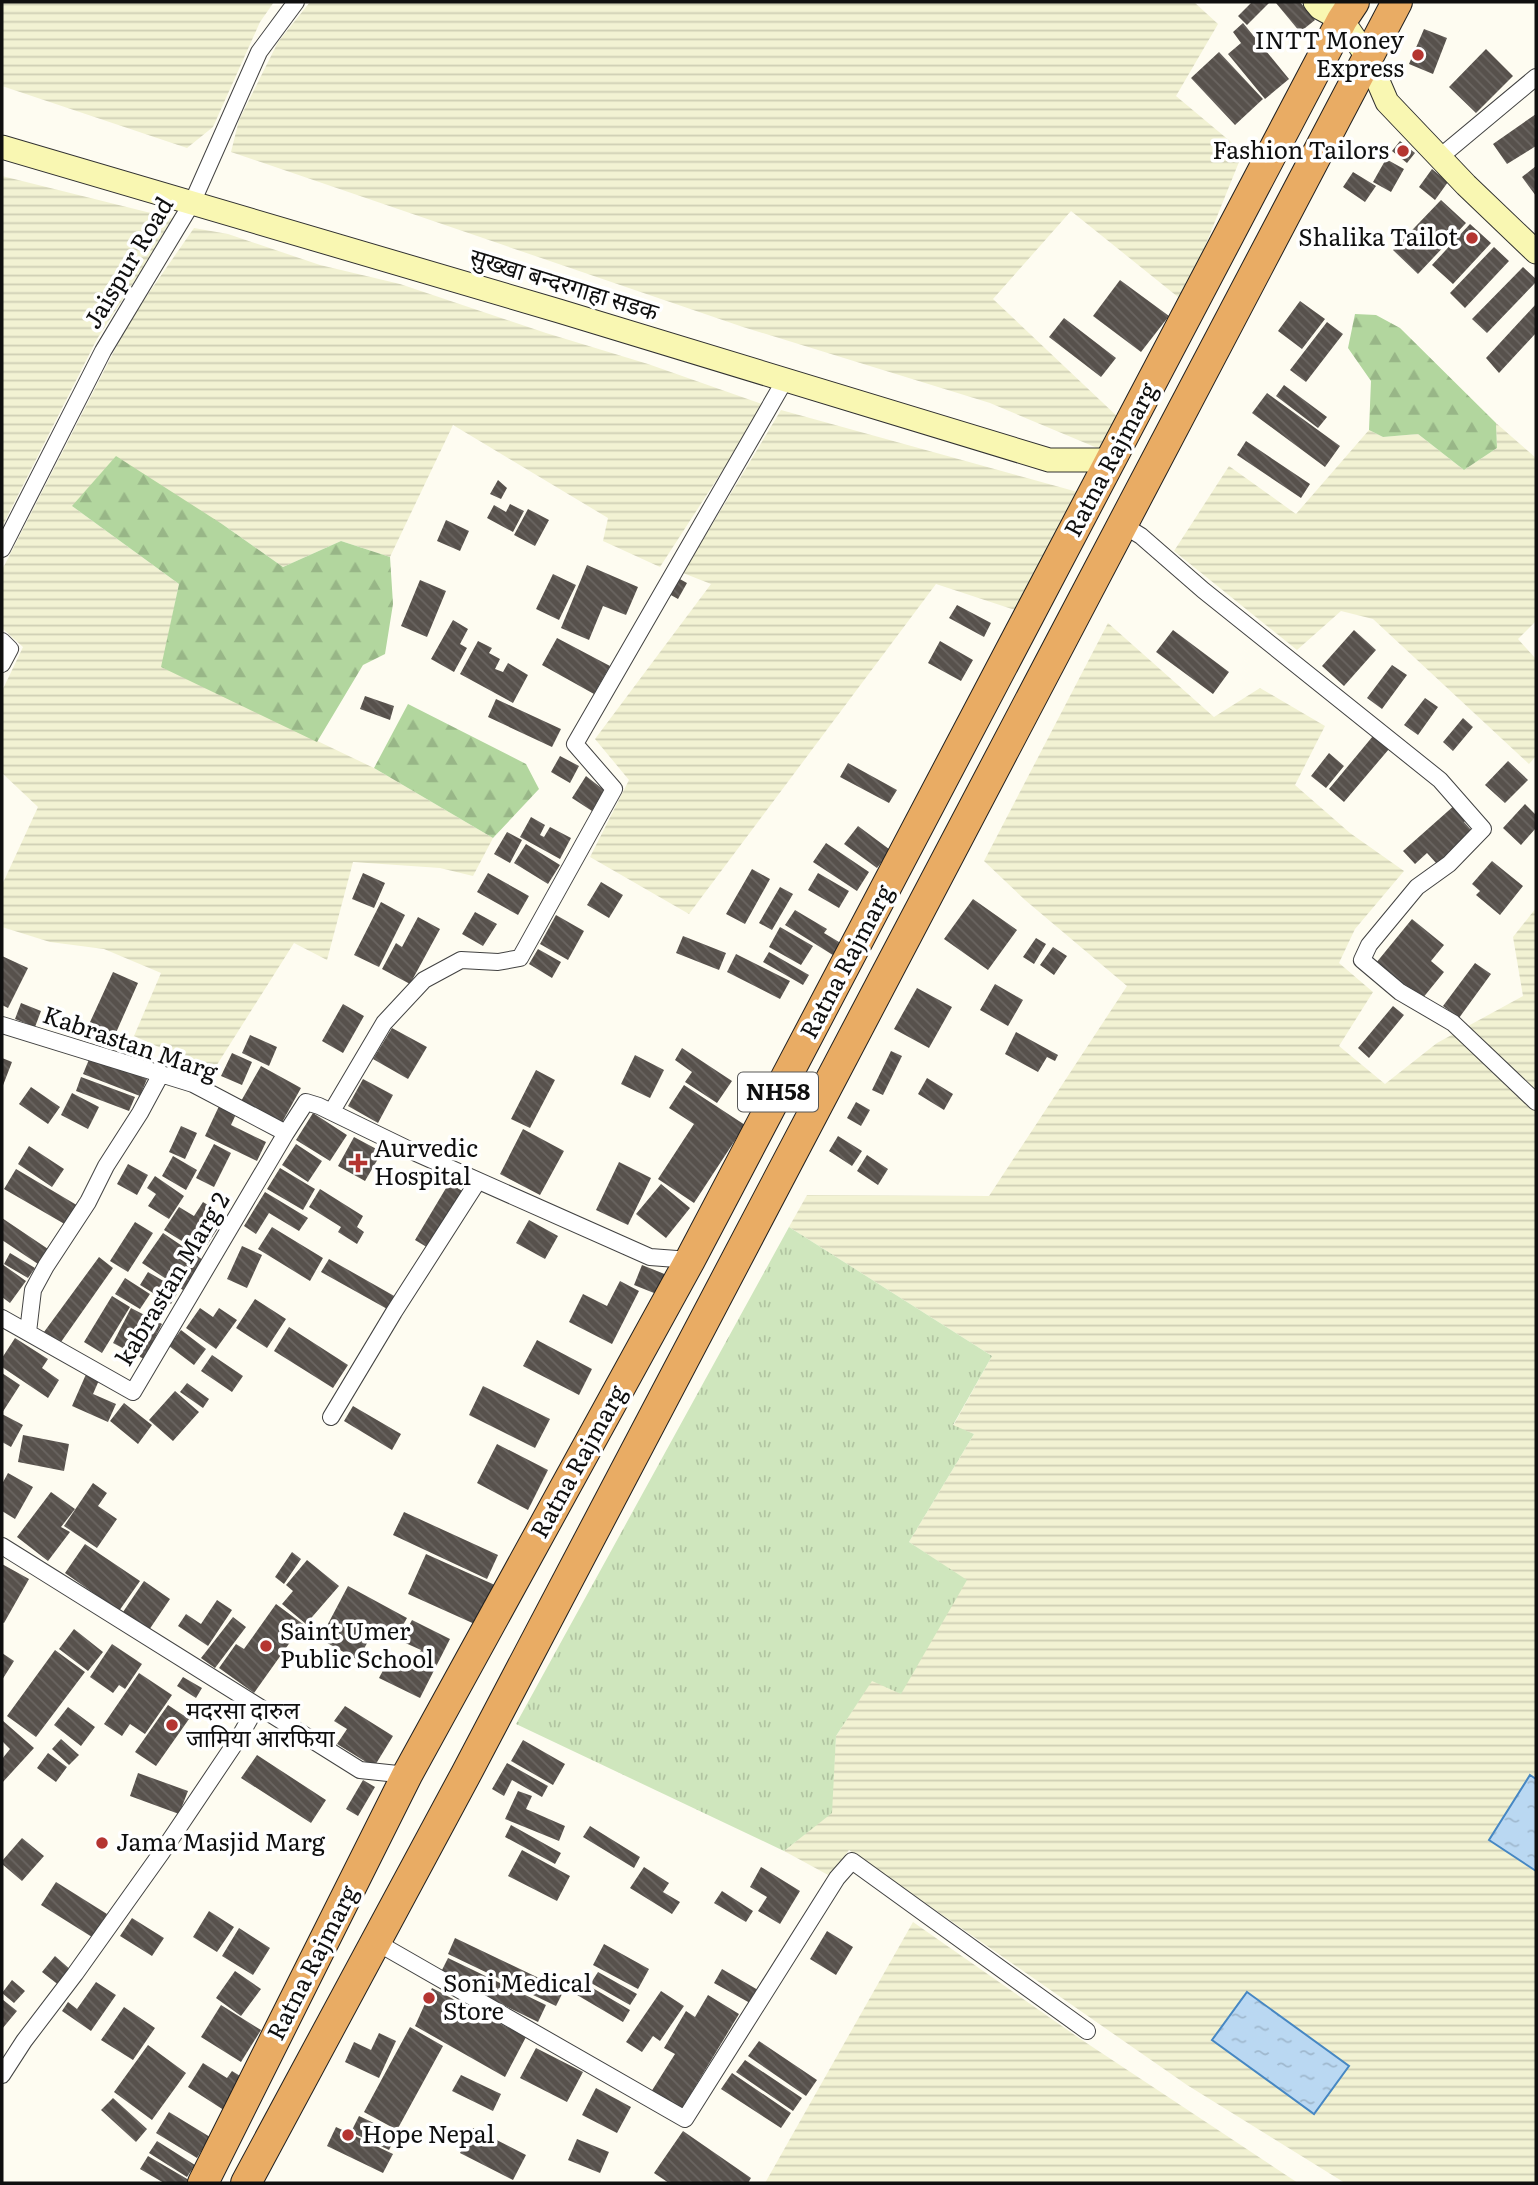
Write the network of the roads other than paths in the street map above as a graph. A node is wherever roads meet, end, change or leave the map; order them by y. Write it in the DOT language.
graph roads {
  1 [pos="296,2"];
  2 [pos="1315,2"];
  3 [pos="1397,2"];
  4 [pos="1355,31"];
  5 [pos="1536,77"];
  6 [pos="2,147"];
  7 [pos="1440,158"];
  8 [pos="192,204"];
  9 [pos="1536,252"];
  10 [pos="785,380"];
  11 [pos="1112,460"];
  12 [pos="1122,525"];
  13 [pos="2,549"];
  14 [pos="2,642"];
  15 [pos="2,664"];
  16 [pos="2,1025"];
  17 [pos="161,1074"];
  18 [pos="1536,1102"];
  19 [pos="332,1111"];
  20 [pos="286,1133"];
  21 [pos="478,1181"];
  22 [pos="690,1260"];
  23 [pos="2,1318"];
  24 [pos="28,1332"];
  25 [pos="331,1416"];
  26 [pos="2,1546"];
  27 [pos="257,1706"];
  28 [pos="407,1776"];
  29 [pos="376,1942"];
  30 [pos="1087,2031"];
  31 [pos="2,2075"];
  32 [pos="203,2183"];
  33 [pos="246,2183"];
  1 -- 8 [label="street, Jaispur Road"];
  2 -- 4 [label="street"];
  3 -- 4 [label="highway, Ratna Rajmarg / NH58"];
  4 -- 7 [label="street"];
  4 -- 11 [label="highway, Ratna Rajmarg / NH58"];
  4 -- 12 [label="highway, Ratna Rajmarg / NH58"];
  5 -- 7 [label="street"];
  6 -- 8 [label="street, सुख्खा बन्दरगाहा सडक"];
  7 -- 9 [label="street"];
  8 -- 10 [label="street, सुख्खा बन्दरगाहा सडक"];
  8 -- 13 [label="street, Jaispur Road"];
  10 -- 11 [label="street, सुख्खा बन्दरगाहा सडक"];
  10 -- 19 [label="street"];
  11 -- 22 [label="highway, Ratna Rajmarg / NH58"];
  12 -- 18 [label="street"];
  12 -- 29 [label="highway, Ratna Rajmarg / NH58"];
  14 -- 15 [label="street"];
  16 -- 17 [label="street, Kabrastan Marg"];
  17 -- 20 [label="street, Kabrastan Marg"];
  17 -- 24 [label="street"];
  19 -- 20 [label="street"];
  19 -- 21 [label="street"];
  20 -- 24 [label="street, kabrastan Marg 2"];
  21 -- 22 [label="street"];
  21 -- 25 [label="street"];
  22 -- 28 [label="highway, Ratna Rajmarg / NH58"];
  23 -- 24 [label="street, kabrastan Marg 2"];
  26 -- 27 [label="street"];
  27 -- 28 [label="street"];
  27 -- 31 [label="street"];
  28 -- 32 [label="highway, Ratna Rajmarg / NH58"];
  29 -- 30 [label="street"];
  29 -- 33 [label="highway, Ratna Rajmarg / NH58"];
}
